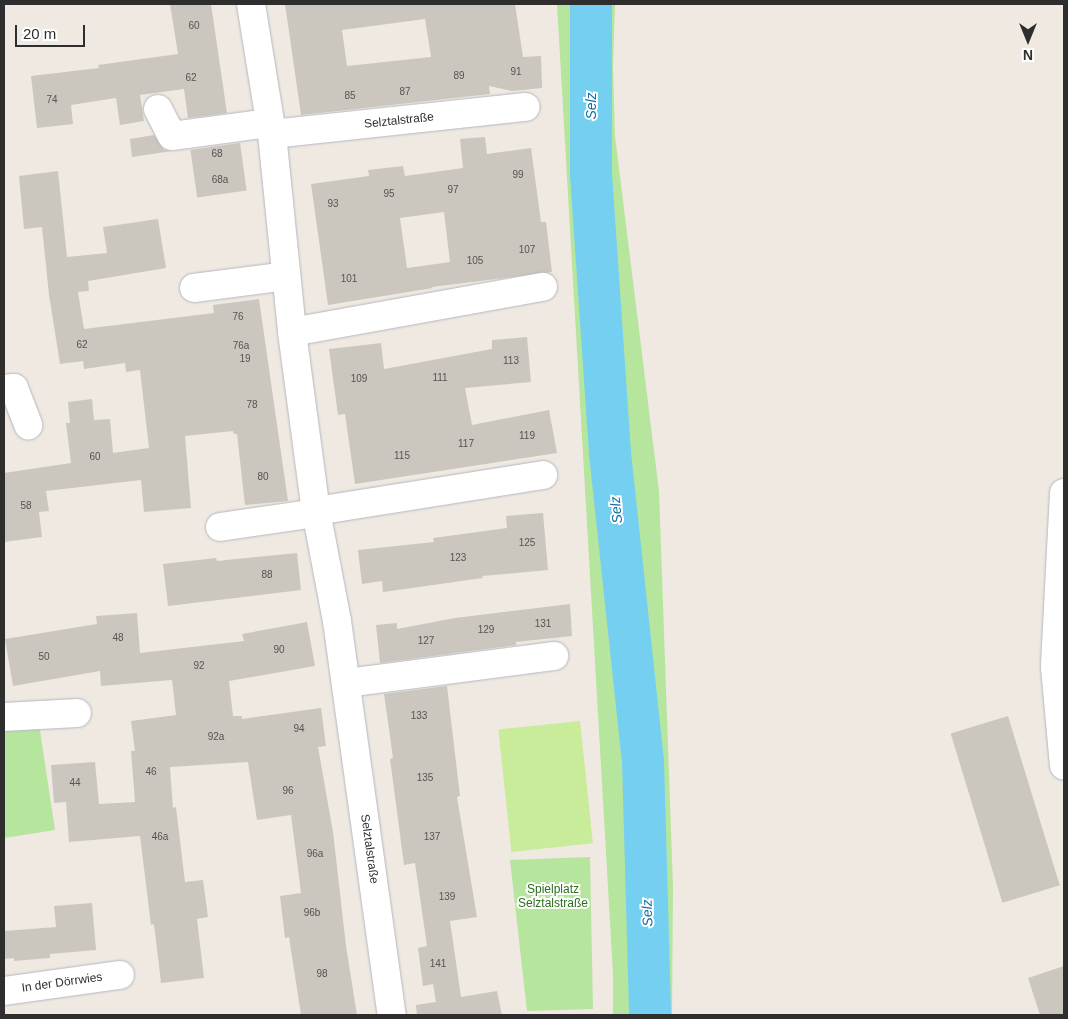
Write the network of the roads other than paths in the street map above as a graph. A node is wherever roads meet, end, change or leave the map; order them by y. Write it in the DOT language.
graph roads {
  1 [pos="251,4"];
  2 [pos="526,107"];
  3 [pos="158,109"];
  4 [pos="271,129"];
  5 [pos="286,276"];
  6 [pos="543,287"];
  7 [pos="194,288"];
  8 [pos="292,332"];
  9 [pos="4,389"];
  10 [pos="28,425"];
  11 [pos="543,475"];
  12 [pos="1064,493"];
  13 [pos="316,512"];
  14 [pos="220,527"];
  15 [pos="554,656"];
  16 [pos="346,683"];
  17 [pos="77,713"];
  18 [pos="4,717"];
  19 [pos="1064,766"];
  20 [pos="120,975"];
  21 [pos="4,991"];
  22 [pos="392,1015"];
  1 -- 4 [label="street, Selztalstraße"];
  2 -- 4 [label="street, Selztalstraße"];
  3 -- 4 [label="street, Selztalstraße"];
  4 -- 5 [label="street, Selztalstraße"];
  5 -- 7 [label="street"];
  5 -- 8 [label="street, Selztalstraße"];
  6 -- 8 [label="street"];
  8 -- 13 [label="street, Selztalstraße"];
  9 -- 10 [label="street"];
  11 -- 13 [label="street"];
  12 -- 19 [label="street"];
  13 -- 14 [label="street"];
  13 -- 16 [label="street, Selztalstraße"];
  15 -- 16 [label="street"];
  16 -- 22 [label="street, Selztalstraße"];
  17 -- 18 [label="street"];
  20 -- 21 [label="street, In der Dörrwies"];
}
